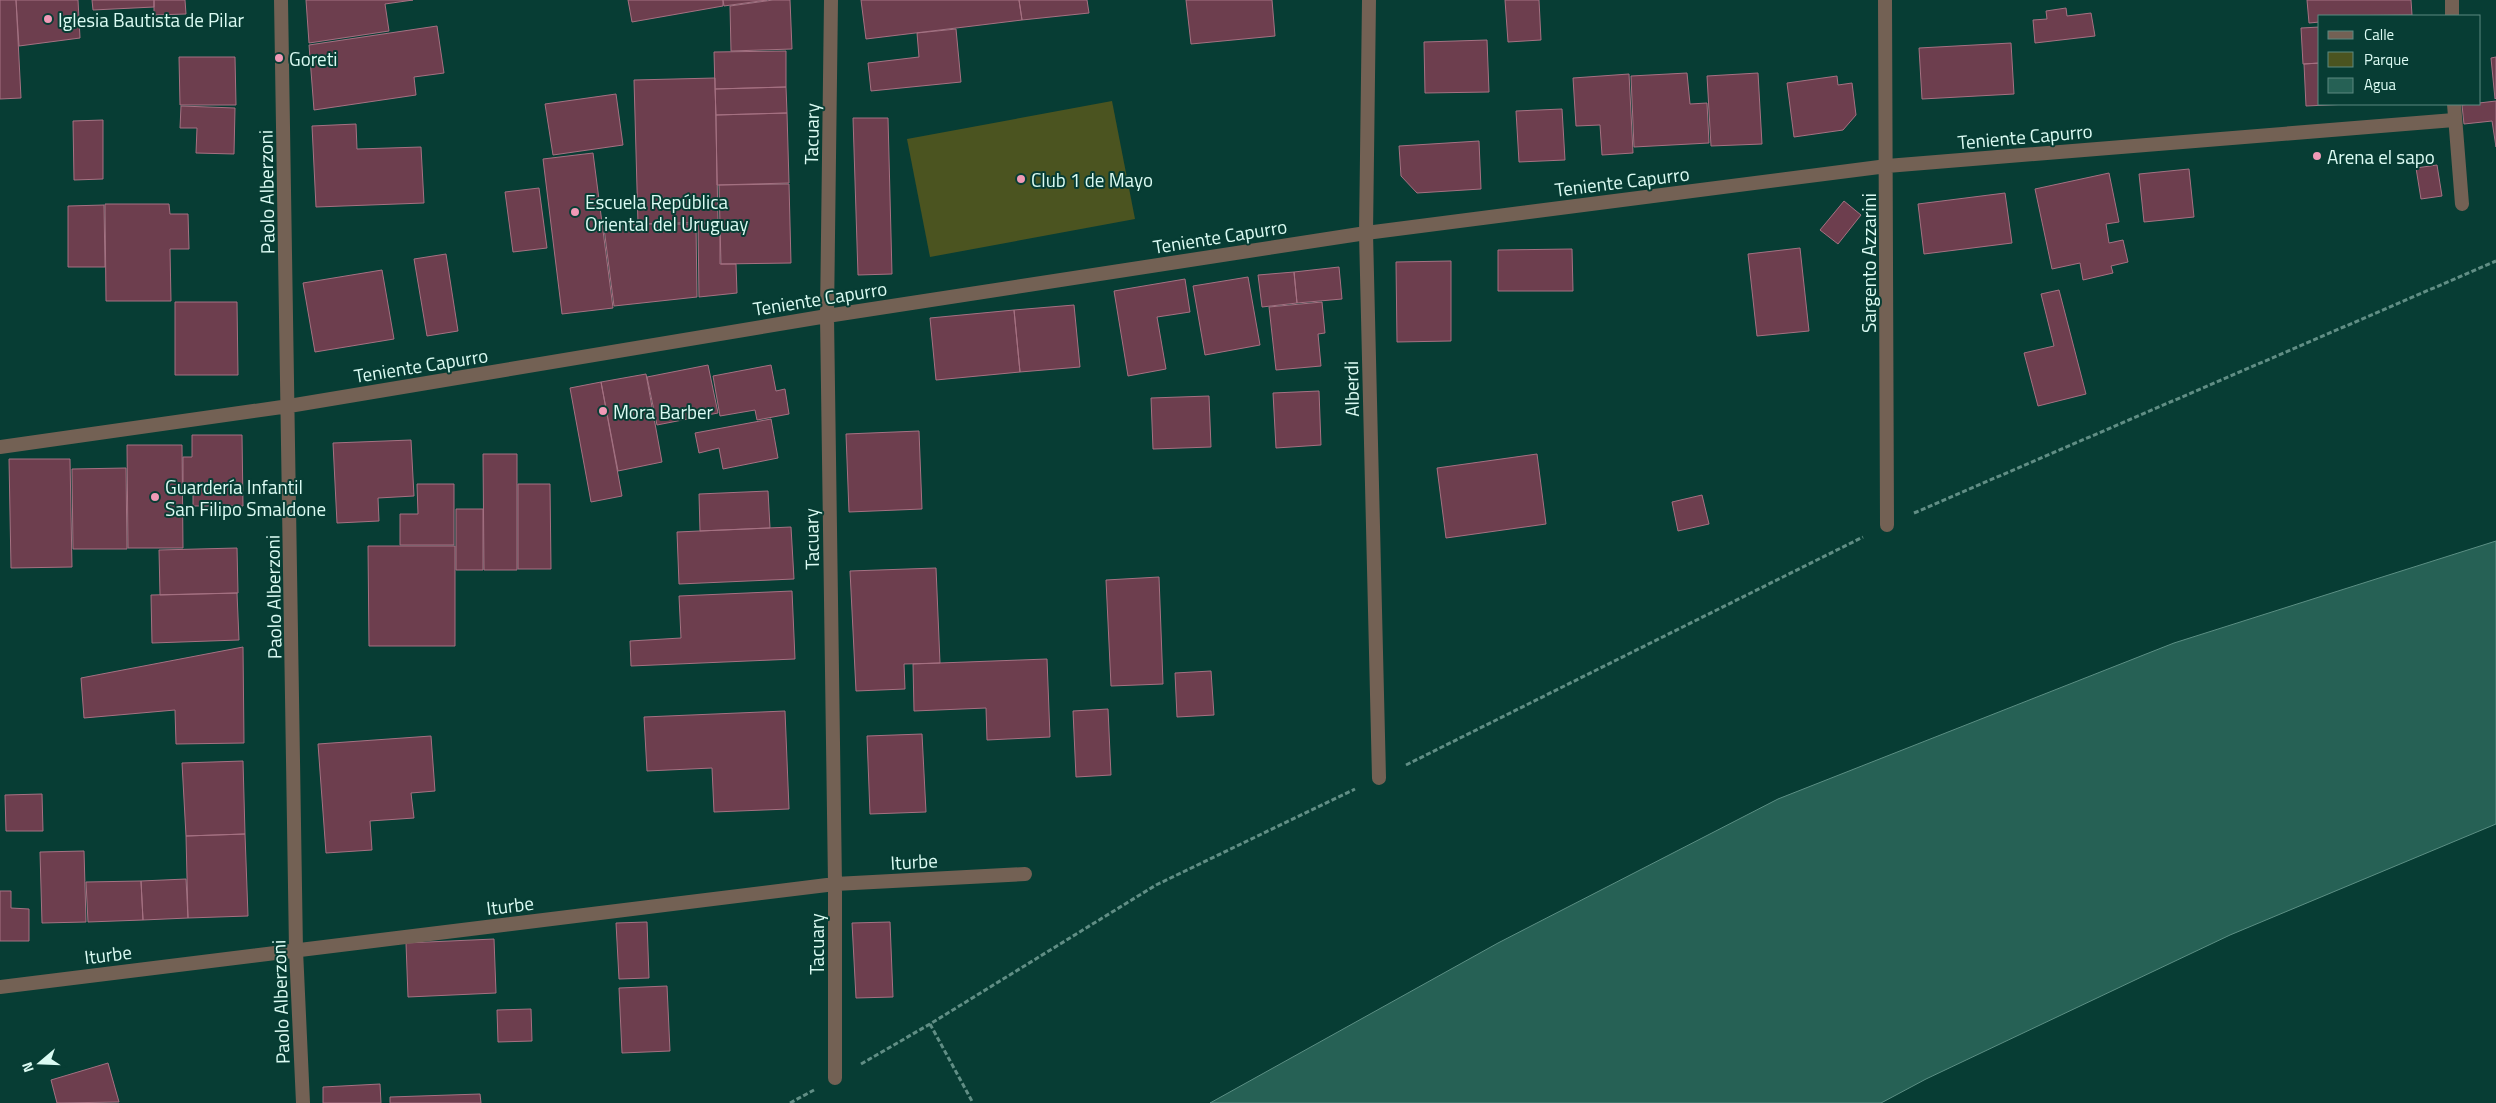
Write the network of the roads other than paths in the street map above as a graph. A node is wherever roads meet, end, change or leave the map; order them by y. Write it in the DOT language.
graph roads {
  1 [pos="281,0"];
  2 [pos="831,0"];
  3 [pos="1369,0"];
  4 [pos="1884,0"];
  5 [pos="2452,0"];
  6 [pos="2452,15"];
  7 [pos="2454,105"];
  8 [pos="2454,120"];
  9 [pos="1887,166"];
  10 [pos="2462,204"];
  11 [pos="1366,233"];
  12 [pos="827,316"];
  13 [pos="289,406"];
  14 [pos="0,447"];
  15 [pos="1887,525"];
  16 [pos="1379,778"];
  17 [pos="1025,874"];
  18 [pos="835,884"];
  19 [pos="296,950"];
  20 [pos="0,986"];
  21 [pos="835,1078"];
  22 [pos="303,1103"];
  1 -- 13 [label="street, Paolo Alberzoni"];
  2 -- 12 [label="street, Tacuary"];
  3 -- 11 [label="street, Alberdi"];
  4 -- 9 [label="street, Sargento Azzarini"];
  5 -- 6 [label="street"];
  7 -- 8 [label="street"];
  8 -- 9 [label="street, Teniente Capurro"];
  8 -- 10 [label="street"];
  9 -- 11 [label="street, Teniente Capurro"];
  9 -- 15 [label="street, Sargento Azzarini"];
  11 -- 12 [label="street, Teniente Capurro"];
  11 -- 16 [label="street, Alberdi"];
  12 -- 13 [label="street, Teniente Capurro"];
  12 -- 18 [label="street, Tacuary"];
  13 -- 14 [label="street, Teniente Capurro"];
  13 -- 19 [label="street, Paolo Alberzoni"];
  17 -- 18 [label="street, Iturbe"];
  18 -- 19 [label="street, Iturbe"];
  18 -- 21 [label="street, Tacuary"];
  19 -- 20 [label="street, Iturbe"];
  19 -- 22 [label="street, Paolo Alberzoni"];
}
